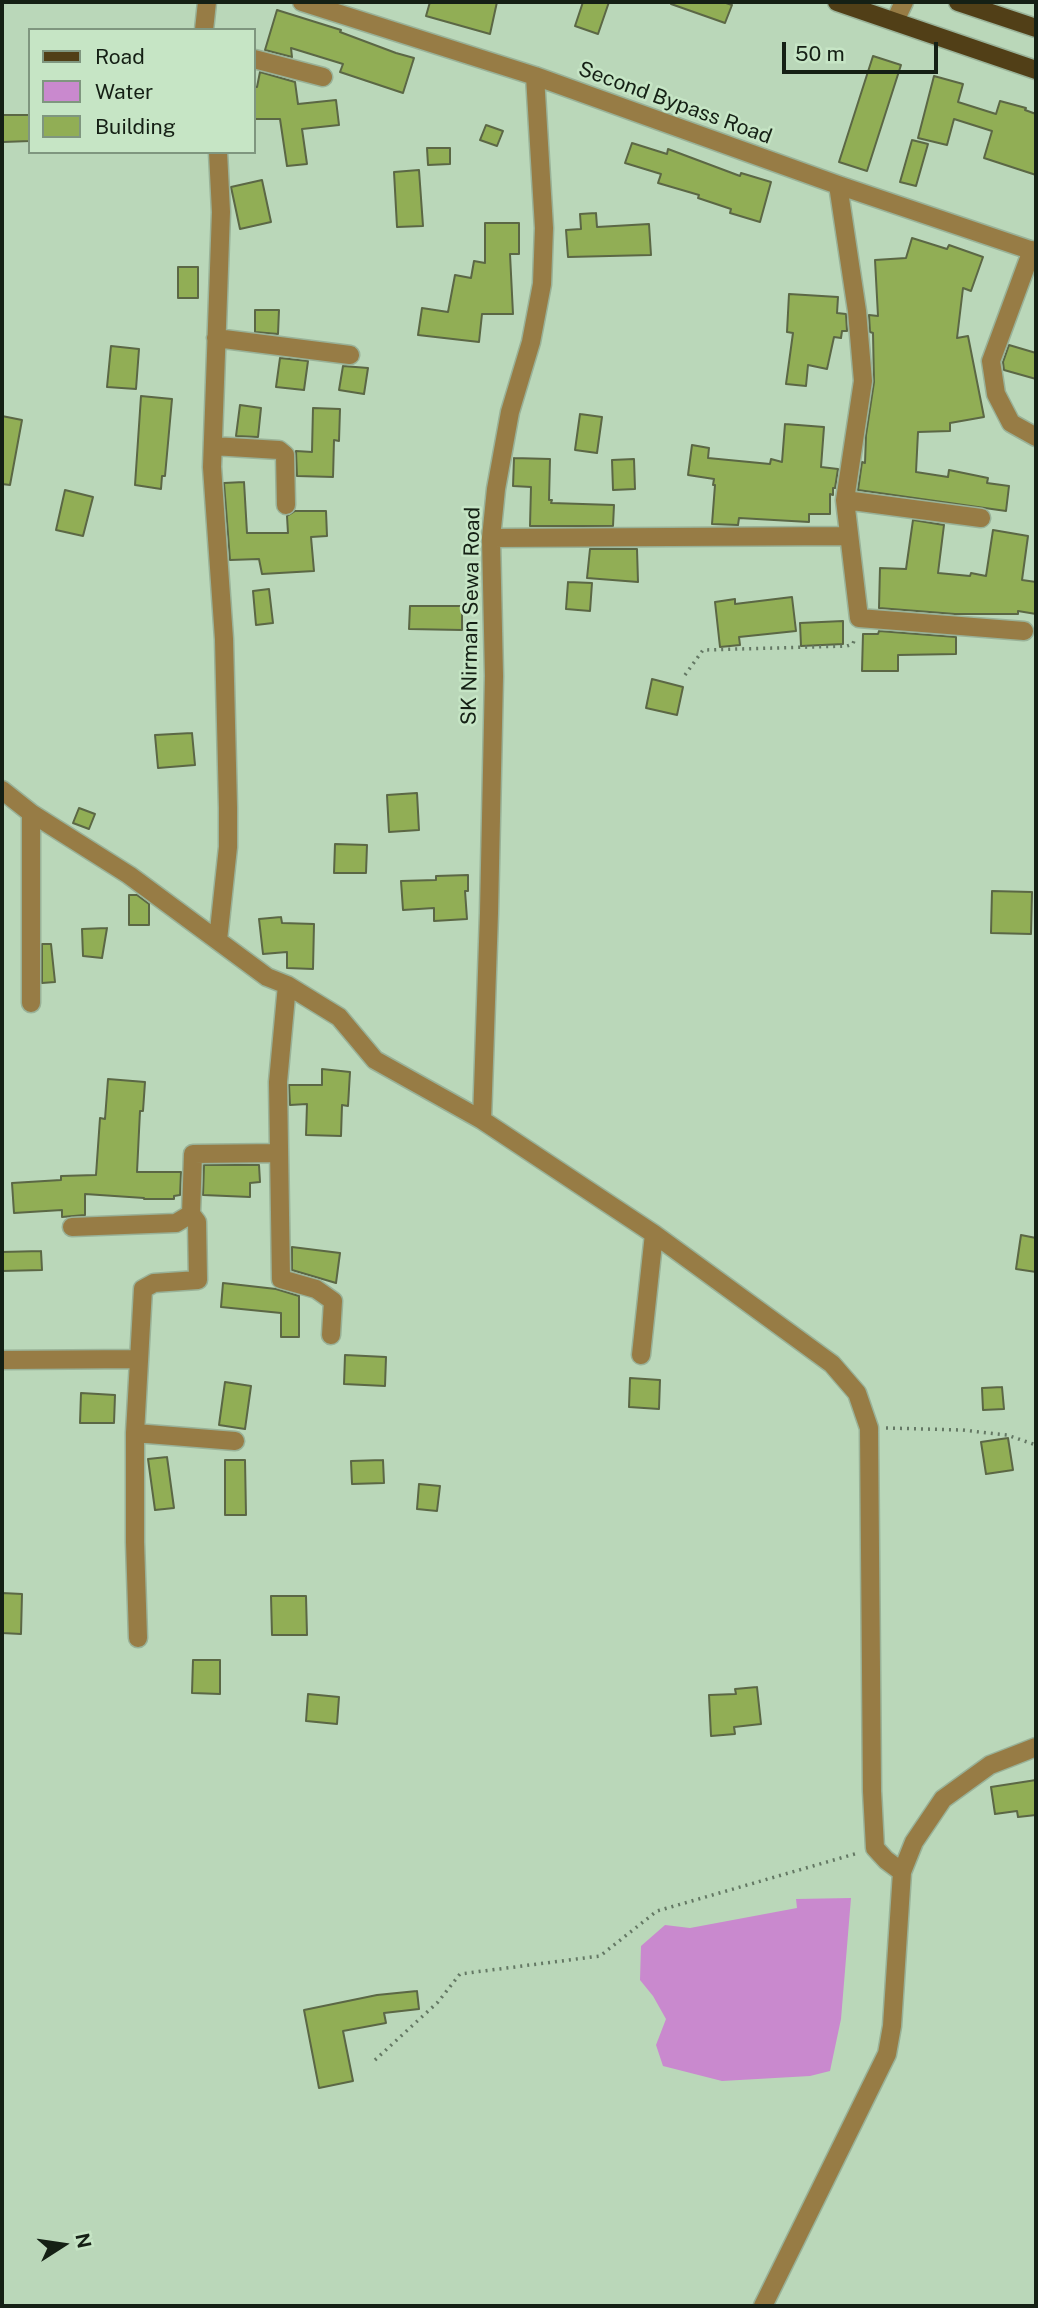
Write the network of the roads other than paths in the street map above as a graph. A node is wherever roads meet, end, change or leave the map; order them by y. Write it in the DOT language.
graph roads {
  1 [pos="207,2"];
  2 [pos="302,2"];
  3 [pos="838,2"];
  4 [pos="904,2"];
  5 [pos="958,2"];
  6 [pos="895,21"];
  7 [pos="204,28"];
  8 [pos="1036,28"];
  9 [pos="256,59"];
  10 [pos="1036,70"];
  11 [pos="323,76"];
  12 [pos="535,76"];
  13 [pos="218,154"];
  14 [pos="838,185"];
  15 [pos="1034,251"];
  16 [pos="216,338"];
  17 [pos="350,355"];
  18 [pos="1036,437"];
  19 [pos="213,446"];
  20 [pos="845,500"];
  21 [pos="286,505"];
  22 [pos="981,518"];
  23 [pos="849,536"];
  24 [pos="491,538"];
  25 [pos="1024,631"];
  26 [pos="2,790"];
  27 [pos="31,813"];
  28 [pos="218,940"];
  29 [pos="287,985"];
  30 [pos="31,1003"];
  31 [pos="482,1120"];
  32 [pos="279,1153"];
  33 [pos="191,1214"];
  34 [pos="72,1227"];
  35 [pos="654,1234"];
  36 [pos="331,1335"];
  37 [pos="641,1355"];
  38 [pos="139,1359"];
  39 [pos="2,1360"];
  40 [pos="135,1433"];
  41 [pos="234,1441"];
  42 [pos="138,1637"];
  43 [pos="1036,1747"];
  44 [pos="902,1872"];
  45 [pos="763,2306"];
  1 -- 7 [label="street"];
  2 -- 12 [label="street, Second Bypass Road"];
  3 -- 6 [label="main road"];
  4 -- 6 [label="street"];
  5 -- 8 [label="main road"];
  6 -- 10 [label="main road"];
  9 -- 11 [label="street"];
  12 -- 14 [label="street, Second Bypass Road"];
  12 -- 24 [label="street, SK Nirman Sewa Road"];
  13 -- 16 [label="street"];
  14 -- 15 [label="street, Second Bypass Road"];
  14 -- 20 [label="street"];
  15 -- 18 [label="street"];
  16 -- 17 [label="street"];
  16 -- 19 [label="street"];
  19 -- 21 [label="street"];
  19 -- 28 [label="street"];
  20 -- 22 [label="street"];
  20 -- 23 [label="street"];
  23 -- 24 [label="street"];
  23 -- 25 [label="street"];
  24 -- 31 [label="street, SK Nirman Sewa Road"];
  26 -- 27 [label="street"];
  27 -- 28 [label="street"];
  27 -- 30 [label="street"];
  28 -- 29 [label="street"];
  29 -- 31 [label="street"];
  29 -- 32 [label="street"];
  31 -- 35 [label="street"];
  32 -- 33 [label="street"];
  32 -- 36 [label="street"];
  33 -- 34 [label="street"];
  33 -- 38 [label="street"];
  35 -- 37 [label="street"];
  35 -- 44 [label="street"];
  38 -- 39 [label="street"];
  38 -- 40 [label="street"];
  40 -- 41 [label="street"];
  40 -- 42 [label="street"];
  43 -- 44 [label="street"];
  44 -- 45 [label="street"];
}
